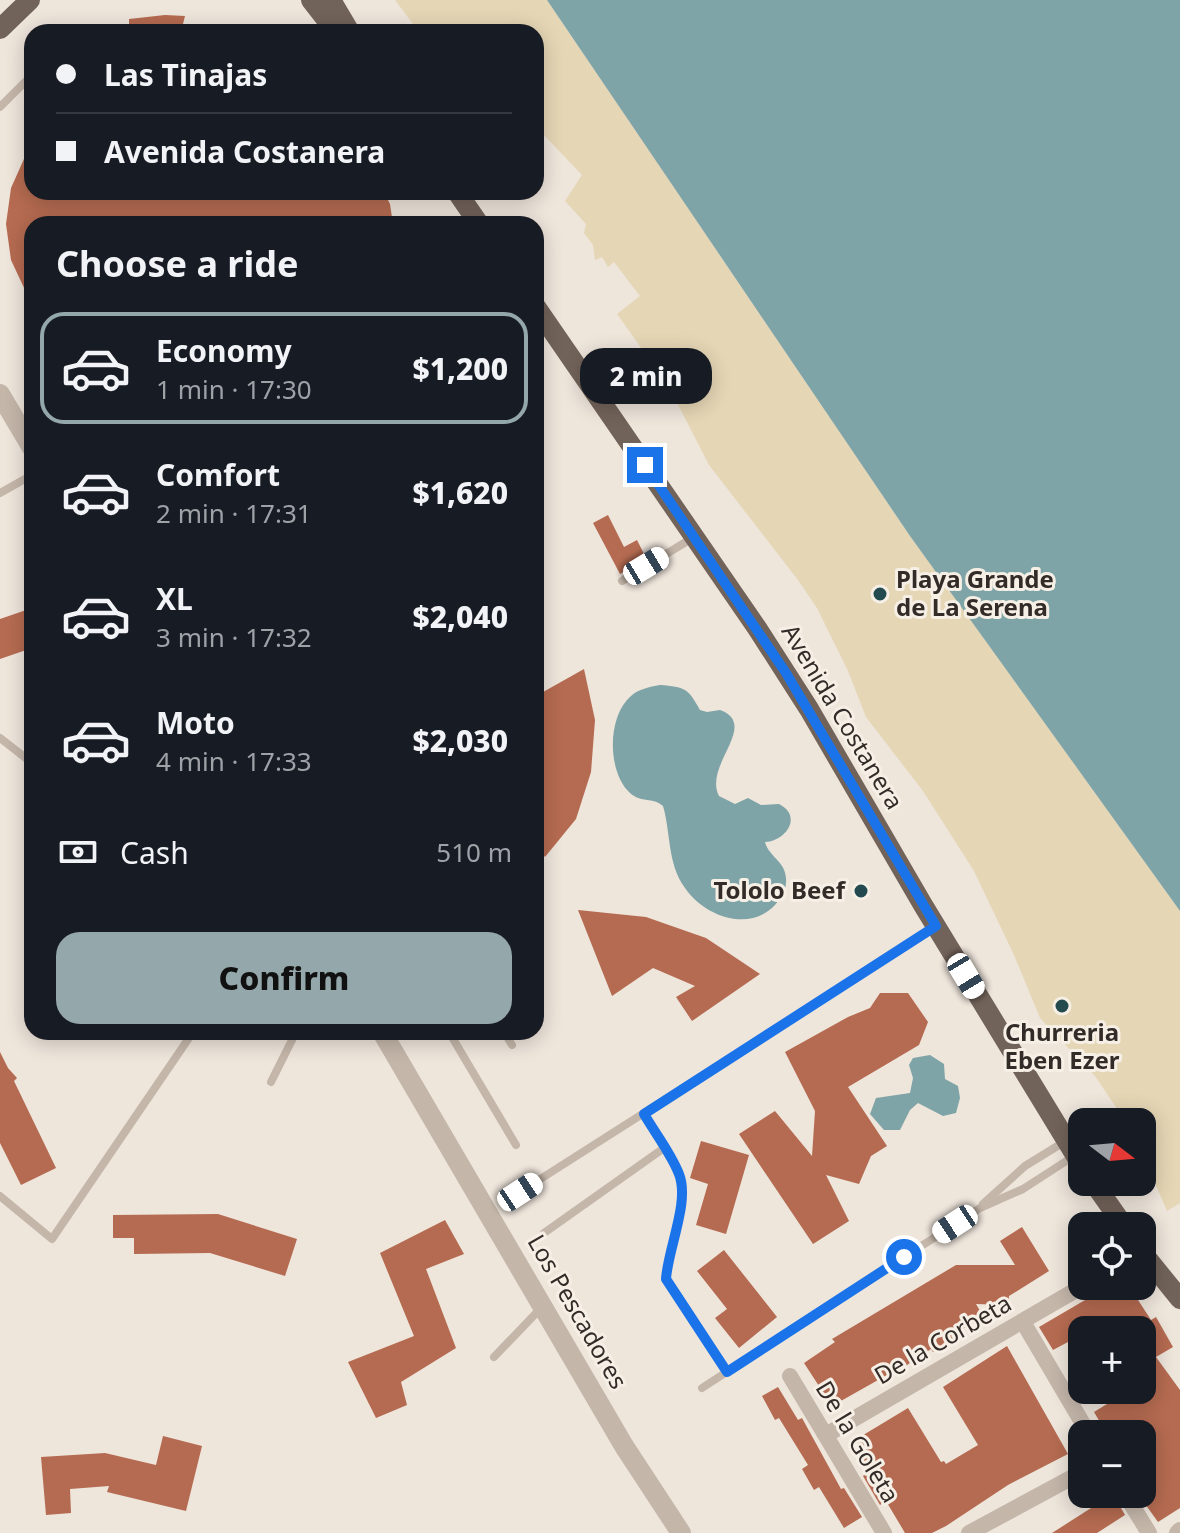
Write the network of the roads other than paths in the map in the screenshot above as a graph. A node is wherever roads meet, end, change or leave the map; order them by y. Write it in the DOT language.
graph roads {
  1 [pos="30,0"];
  2 [pos="311,0"];
  3 [pos="331,0"];
  4 [pos="330,24"];
  5 [pos="345,24"];
  6 [pos="0,29"];
  7 [pos="24,83"];
  8 [pos="0,107"];
  9 [pos="544,319"];
  10 [pos="0,394"];
  11 [pos="24,434"];
  12 [pos="24,480"];
  13 [pos="0,493"];
  14 [pos="695,537"];
  15 [pos="622,581"];
  16 [pos="0,738"];
  17 [pos="24,757"];
  18 [pos="936,926"];
  19 [pos="188,1040"];
  20 [pos="292,1040"];
  21 [pos="387,1040"];
  22 [pos="454,1040"];
  23 [pos="509,1040"];
  24 [pos="512,1045"];
  25 [pos="271,1082"];
  26 [pos="644,1114"];
  27 [pos="516,1145"];
  28 [pos="1068,1145"];
  29 [pos="664,1148"];
  30 [pos="1068,1156"];
  31 [pos="1068,1159"];
  32 [pos="520,1192"];
  33 [pos="0,1196"];
  34 [pos="980,1208"];
  35 [pos="544,1233"];
  36 [pos="1156,1269"];
  37 [pos="1068,1295"];
  38 [pos="1180,1299"];
  39 [pos="543,1306"];
  40 [pos="1023,1322"];
  41 [pos="494,1357"];
  42 [pos="727,1372"];
  43 [pos="790,1376"];
  44 [pos="702,1388"];
  45 [pos="1081,1420"];
  46 [pos="826,1435"];
  47 [pos="1068,1480"];
  48 [pos="1134,1508"];
  49 [pos="681,1533"];
  50 [pos="884,1533"];
  51 [pos="969,1533"];
  52 [pos="1149,1533"];
  1 -- 6 [label="main road"];
  2 -- 4 [label="main road"];
  3 -- 5 [label="main road"];
  7 -- 8 [label="lane"];
  9 -- 14 [label="main road, Avenida Costanera"];
  10 -- 11 [label="street"];
  12 -- 13 [label="lane"];
  14 -- 15 [label="lane"];
  14 -- 18 [label="main road, Avenida Costanera"];
  16 -- 17 [label="lane"];
  18 -- 26 [label="lane"];
  18 -- 28 [label="main road, Avenida Costanera"];
  19 -- 33 [label="lane"];
  20 -- 25 [label="lane"];
  21 -- 39 [label="street, Los Pescadores"];
  22 -- 27 [label="lane"];
  23 -- 24 [label="lane"];
  26 -- 29 [label="lane"];
  26 -- 32 [label="lane"];
  29 -- 35 [label="lane"];
  29 -- 42 [label="lane"];
  30 -- 34 [label="lane"];
  31 -- 34 [label="lane"];
  34 -- 42 [label="lane"];
  36 -- 38 [label="main road"];
  37 -- 40 [label="street, De la Corbeta"];
  39 -- 41 [label="lane"];
  39 -- 49 [label="street, Los Pescadores"];
  40 -- 45 [label="street"];
  40 -- 46 [label="street, De la Corbeta"];
  42 -- 44 [label="lane"];
  43 -- 46 [label="street, De la Goleta"];
  46 -- 50 [label="street, De la Goleta"];
  47 -- 51 [label="street"];
  48 -- 52 [label="street"];
}
